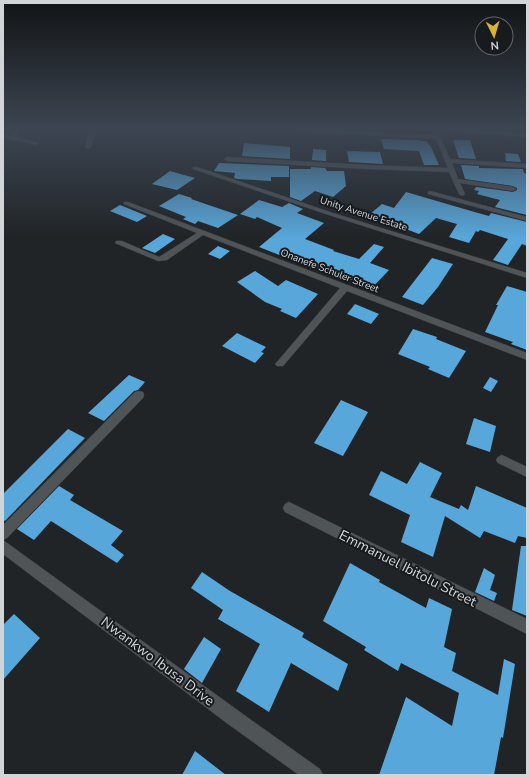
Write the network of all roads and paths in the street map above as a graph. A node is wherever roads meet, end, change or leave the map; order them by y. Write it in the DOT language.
graph roads {
  1 [pos="338,165"];
  2 [pos="448,165"];
  3 [pos="516,165"];
  4 [pos="527,166"];
  5 [pos="194,168"];
  6 [pos="450,170"];
  7 [pos="455,180"];
  8 [pos="513,189"];
  9 [pos="430,193"];
  10 [pos="462,194"];
  11 [pos="126,202"];
  12 [pos="527,219"];
  13 [pos="203,232"];
  14 [pos="119,243"];
  15 [pos="527,276"];
  16 [pos="346,287"];
  17 [pos="527,357"];
  18 [pos="280,364"];
  19 [pos="139,395"];
  20 [pos="502,460"];
  21 [pos="527,472"];
  22 [pos="289,508"];
  23 [pos="3,534"];
  24 [pos="3,546"];
  25 [pos="527,627"];
  26 [pos="314,775"];
  1 -- 6 [label="street"];
  2 -- 6 [label="street"];
  3 -- 4 [label="street"];
  5 -- 15 [label="street, Unity Avenue Estate"];
  6 -- 7 [label="street"];
  7 -- 8 [label="street"];
  7 -- 10 [label="street"];
  9 -- 12 [label="street"];
  11 -- 13 [label="street, Onanefe Schuler Street"];
  13 -- 14 [label="street"];
  13 -- 16 [label="street, Onanefe Schuler Street"];
  16 -- 17 [label="street, Onanefe Schuler Street"];
  16 -- 18 [label="street"];
  19 -- 23 [label="street"];
  20 -- 21 [label="street"];
  22 -- 25 [label="street, Emmanuel Ibitolu Street"];
  24 -- 26 [label="street, Nwankwo Ibusa Drive"];
}
